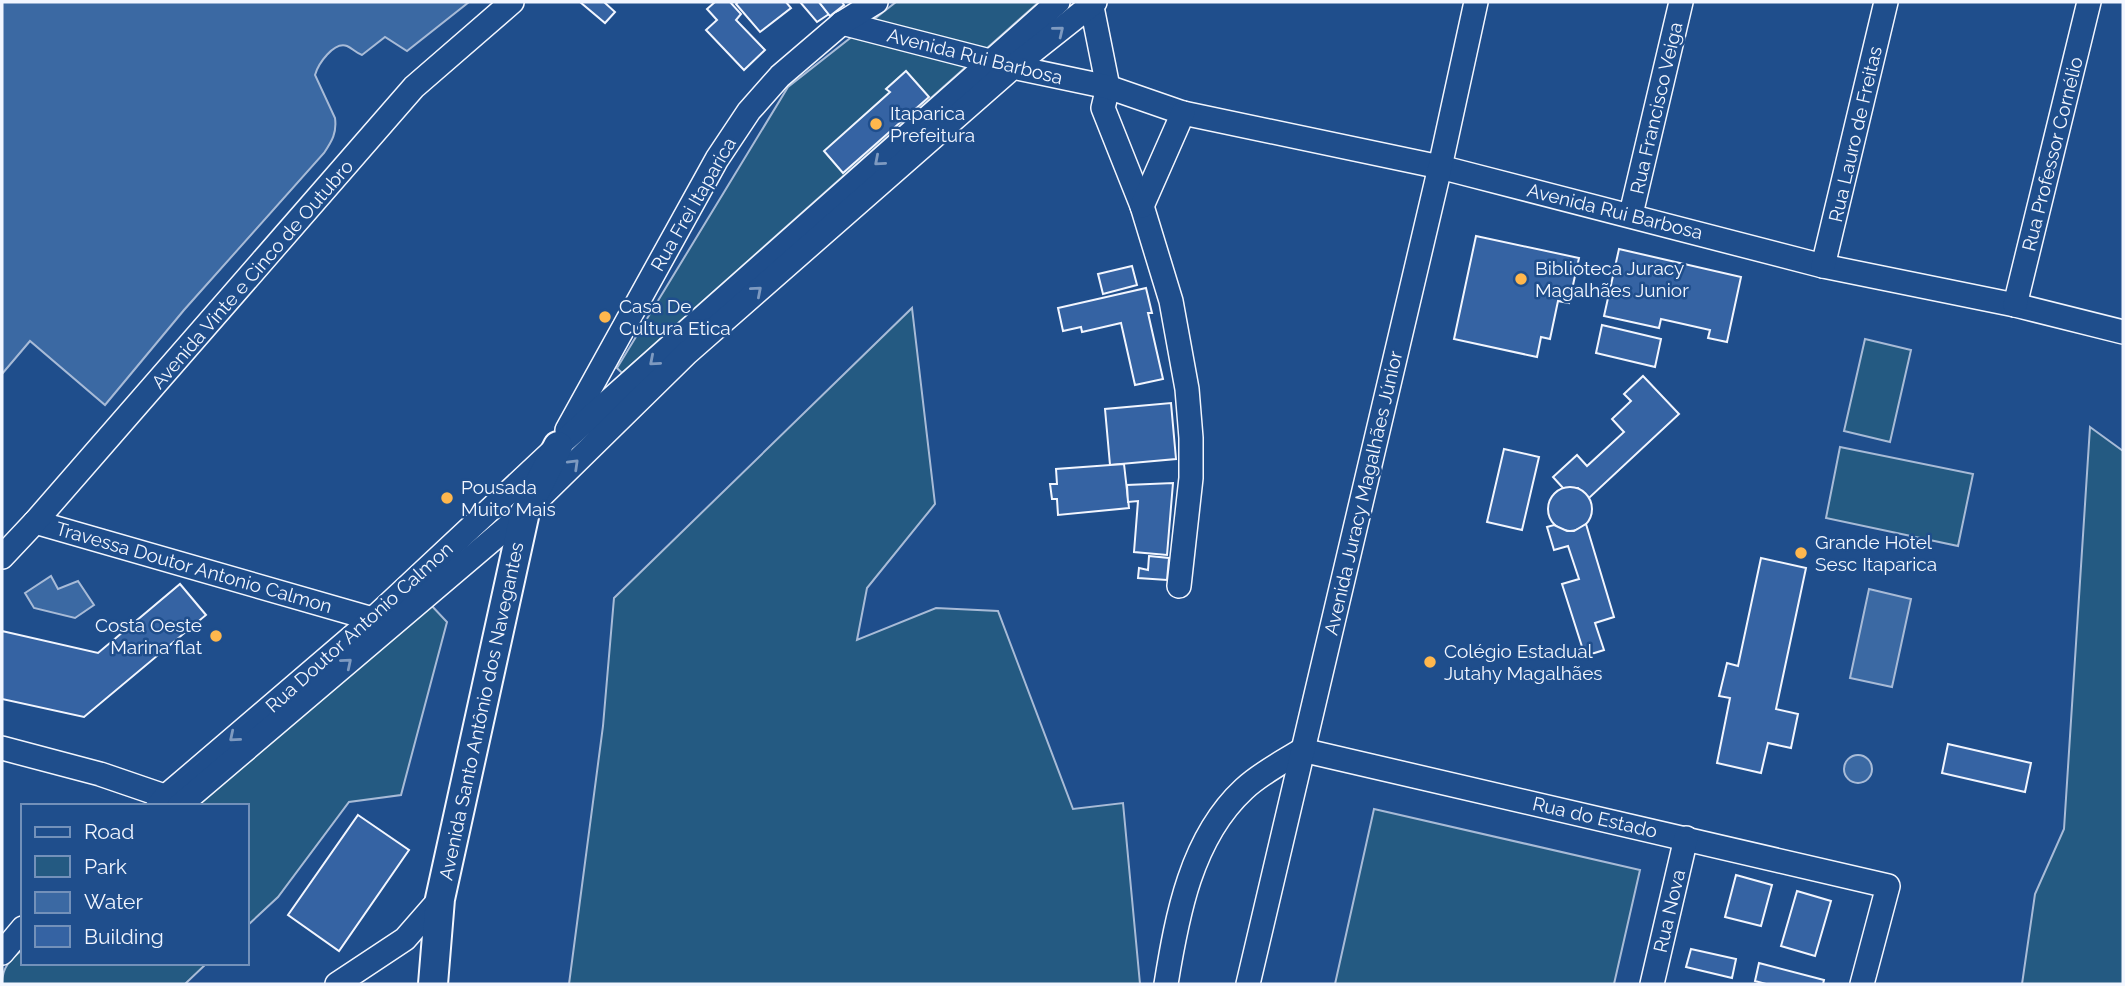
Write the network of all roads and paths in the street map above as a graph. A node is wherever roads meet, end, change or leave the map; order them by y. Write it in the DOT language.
graph roads {
  1 [pos="512,2"];
  2 [pos="876,2"];
  3 [pos="1058,2"];
  4 [pos="1476,2"];
  5 [pos="1681,2"];
  6 [pos="1886,2"];
  7 [pos="2089,2"];
  8 [pos="1092,3"];
  9 [pos="842,23"];
  10 [pos="1002,65"];
  11 [pos="1108,87"];
  12 [pos="1183,113"];
  13 [pos="1440,167"];
  14 [pos="1142,206"];
  15 [pos="1631,214"];
  16 [pos="1823,266"];
  17 [pos="2015,305"];
  18 [pos="2123,332"];
  19 [pos="683,347"];
  20 [pos="558,446"];
  21 [pos="525,512"];
  22 [pos="35,522"];
  23 [pos="2,557"];
  24 [pos="1179,586"];
  25 [pos="383,622"];
  26 [pos="2,748"];
  27 [pos="1302,750"];
  28 [pos="171,803"];
  29 [pos="1686,838"];
  30 [pos="440,899"];
  31 [pos="21,930"];
  32 [pos="2,953"];
  33 [pos="337,984"];
  34 [pos="433,984"];
  35 [pos="1166,984"];
  36 [pos="1248,984"];
  37 [pos="1652,984"];
  38 [pos="1863,984"];
  1 -- 22 [label="street, Avenida Vinte e Cinco de Outubro"];
  2 -- 9 [label="street, Rua Frei Itaparica"];
  3 -- 10 [label="street"];
  4 -- 13 [label="street, Avenida Juracy Magalhães Júnior"];
  5 -- 15 [label="street, Rua Francisco Veiga"];
  6 -- 16 [label="street, Rua Lauro de Freitas"];
  7 -- 17 [label="street, Rua Professor Cornélio"];
  10 -- 8 [label="street, one-way"];
  8 -- 11 [label="street"];
  9 -- 10 [label="street, Avenida Rui Barbosa"];
  9 -- 20 [label="street, Rua Frei Itaparica"];
  10 -- 11 [label="street, Avenida Rui Barbosa"];
  10 -- 19 [label="street"];
  11 -- 12 [label="street, Avenida Rui Barbosa"];
  11 -- 14 [label="street"];
  12 -- 13 [label="street, Avenida Rui Barbosa"];
  12 -- 14 [label="street"];
  13 -- 15 [label="street, Avenida Rui Barbosa"];
  13 -- 27 [label="street, Avenida Juracy Magalhães Júnior"];
  14 -- 24 [label="street"];
  15 -- 16 [label="street, Avenida Rui Barbosa"];
  16 -- 17 [label="street, Avenida Rui Barbosa"];
  17 -- 18 [label="street, Avenida Rui Barbosa"];
  19 -- 20 [label="street, Rua Doutor Antonio Calmon, one-way"];
  21 -- 19 [label="street, Rua Doutor Antonio Calmon, one-way"];
  20 -- 21 [label="main road, Avenida Santo Antônio dos Navegantes"];
  20 -- 25 [label="street, Rua Doutor Antonio Calmon"];
  21 -- 25 [label="street, Rua Doutor Antonio Calmon"];
  21 -- 30 [label="main road, Avenida Santo Antônio dos Navegantes"];
  22 -- 23 [label="street, Avenida Vinte e Cinco de Outubro"];
  22 -- 25 [label="street, Travessa Doutor Antonio Calmon"];
  25 -- 28 [label="street, Rua Doutor Antonio Calmon"];
  26 -- 28 [label="street"];
  27 -- 29 [label="street, Rua do Estado"];
  27 -- 35 [label="street"];
  27 -- 36 [label="street, Avenida Juracy Magalhães Júnior"];
  29 -- 37 [label="street, Rua Nova"];
  29 -- 38 [label="street, Rua do Estado"];
  30 -- 33 [label="street"];
  30 -- 34 [label="main road, Avenida Santo Antônio dos Navegantes"];
  31 -- 32 [label="street"];
}
